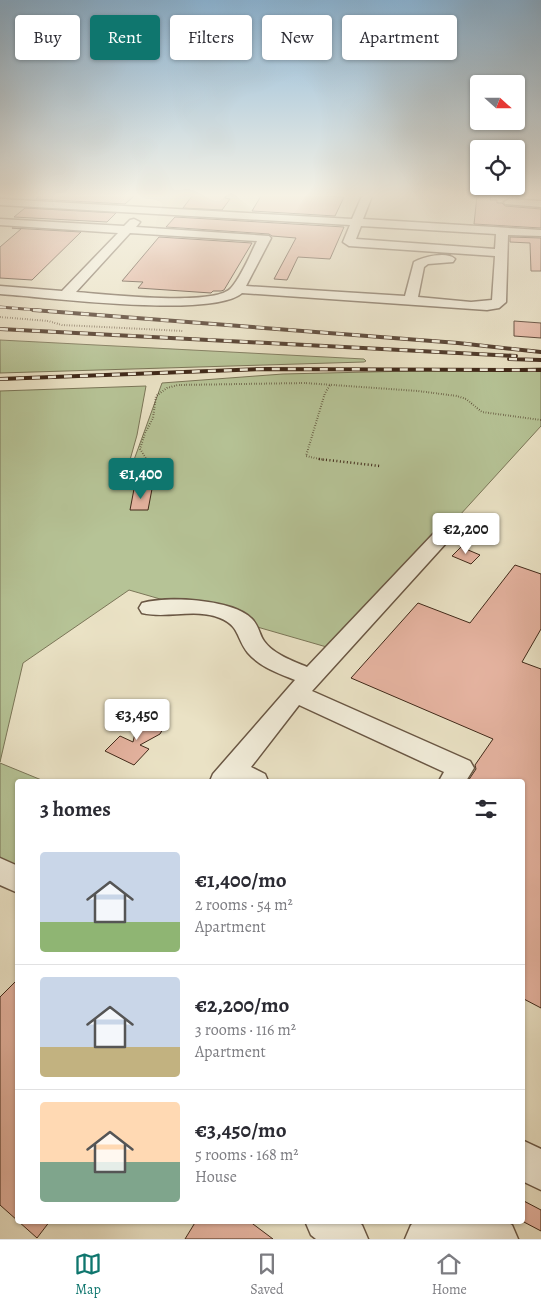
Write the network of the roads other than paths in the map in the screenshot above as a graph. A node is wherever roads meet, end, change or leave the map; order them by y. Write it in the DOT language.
graph roads {
  1 [pos="500,253"];
  2 [pos="104,254"];
  3 [pos="257,254"];
  4 [pos="462,254"];
  5 [pos="238,289"];
  6 [pos="0,290"];
  7 [pos="66,294"];
  8 [pos="411,300"];
  9 [pos="441,537"];
  10 [pos="150,608"];
  11 [pos="304,686"];
  12 [pos="237,778"];
  13 [pos="453,779"];
  14 [pos="0,870"];
  15 [pos="15,879"];
  16 [pos="525,1161"];
  17 [pos="541,1171"];
  18 [pos="329,1224"];
  19 [pos="348,1239"];
  20 [pos="425,1239"];
  21 [pos="498,1239"];
  1 -- 8 [label="lane"];
  2 -- 7 [label="lane"];
  3 -- 5 [label="lane"];
  4 -- 8 [label="lane"];
  5 -- 7 [label="lane"];
  5 -- 8 [label="lane"];
  6 -- 7 [label="lane"];
  9 -- 11 [label="lane"];
  10 -- 11 [label="lane"];
  11 -- 12 [label="lane"];
  11 -- 13 [label="lane"];
  14 -- 15 [label="lane"];
  16 -- 17 [label="lane"];
  18 -- 19 [label="lane"];
  20 -- 21 [label="lane"];
}
